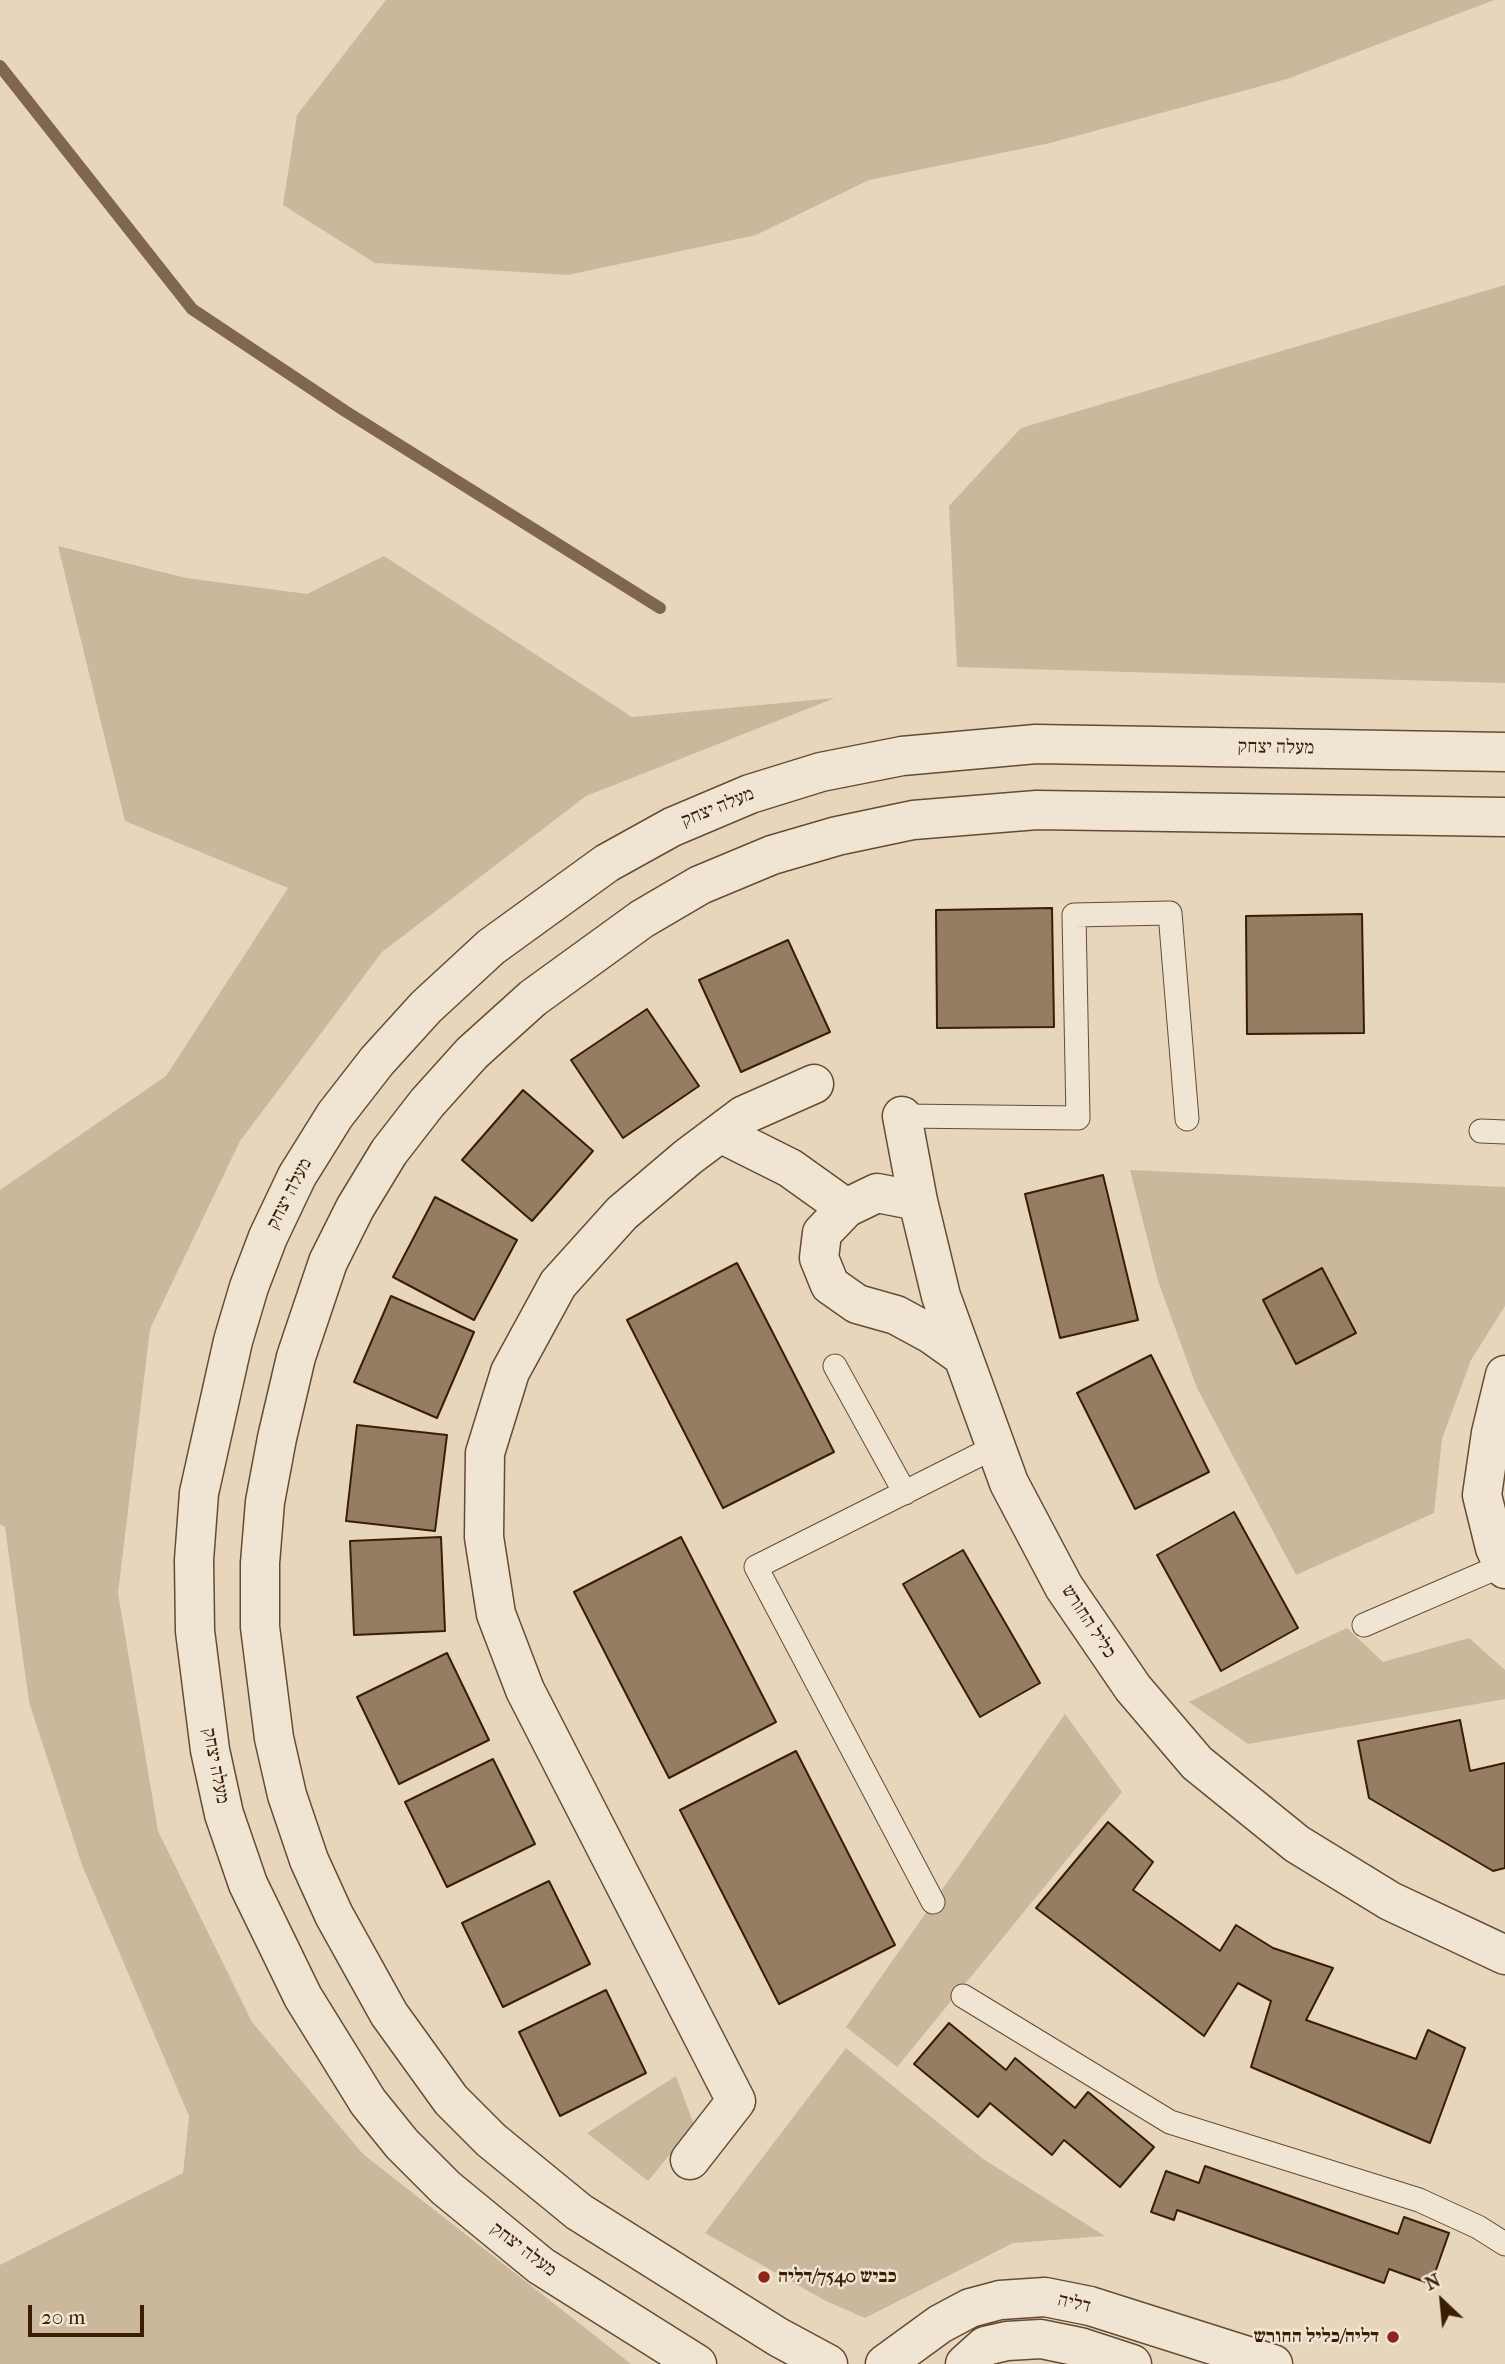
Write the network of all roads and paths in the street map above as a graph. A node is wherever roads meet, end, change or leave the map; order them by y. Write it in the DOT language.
graph roads {
  1 [pos="1505,752"];
  2 [pos="1505,817"];
  3 [pos="814,1084"];
  4 [pos="902,1116"];
  5 [pos="1187,1119"];
  6 [pos="1481,1131"];
  7 [pos="1505,1132"];
  8 [pos="719,1133"];
  9 [pos="918,1201"];
  10 [pos="846,1208"];
  11 [pos="962,1356"];
  12 [pos="835,1366"];
  13 [pos="1505,1375"];
  14 [pos="995,1447"];
  15 [pos="905,1493"];
  16 [pos="1504,1567"];
  17 [pos="1364,1625"];
  18 [pos="933,1902"];
  19 [pos="1505,1955"];
  20 [pos="963,1996"];
  21 [pos="690,2160"];
  22 [pos="1505,2244"];
  23 [pos="697,2364"];
  24 [pos="828,2364"];
  25 [pos="885,2364"];
  26 [pos="965,2364"];
  27 [pos="1132,2364"];
  28 [pos="1273,2364"];
  1 -- 23 [label="street, מעלה יצחק"];
  2 -- 24 [label="street"];
  3 -- 8 [label="street"];
  4 -- 5 [label="lane"];
  4 -- 9 [label="street, כליל החורש"];
  6 -- 7 [label="lane"];
  8 -- 10 [label="street"];
  8 -- 21 [label="street"];
  9 -- 10 [label="street"];
  9 -- 11 [label="street, כליל החורש"];
  10 -- 11 [label="street"];
  11 -- 14 [label="street, כליל החורש"];
  12 -- 15 [label="lane"];
  13 -- 16 [label="street"];
  14 -- 15 [label="lane"];
  14 -- 19 [label="street, כליל החורש"];
  15 -- 18 [label="lane"];
  16 -- 17 [label="lane"];
  20 -- 22 [label="lane"];
  25 -- 28 [label="street, דליה"];
  26 -- 27 [label="street"];
}
